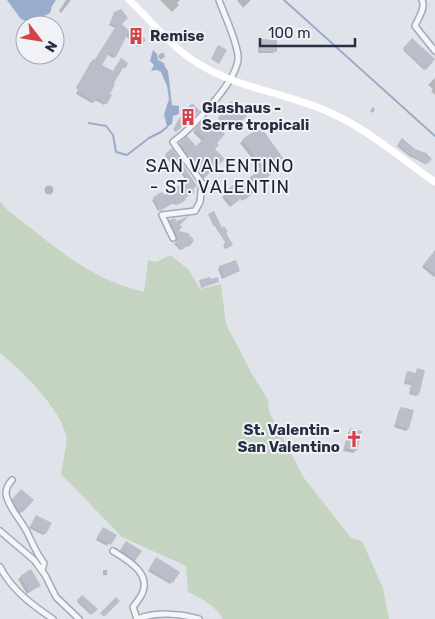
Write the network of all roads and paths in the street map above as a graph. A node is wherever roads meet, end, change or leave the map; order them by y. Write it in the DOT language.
graph roads {
  1 [pos="219,0"];
  2 [pos="422,0"];
  3 [pos="132,2"];
  4 [pos="435,51"];
  5 [pos="230,80"];
  6 [pos="435,182"];
  7 [pos="173,238"];
  8 [pos="12,480"];
  9 [pos="0,531"];
  10 [pos="113,551"];
  11 [pos="0,567"];
  12 [pos="42,570"];
  13 [pos="53,619"];
  14 [pos="79,619"];
  15 [pos="137,619"];
  16 [pos="199,619"];
  1 -- 5 [label="street"];
  2 -- 4 [label="street"];
  3 -- 5 [label="main road"];
  5 -- 6 [label="main road"];
  5 -- 7 [label="street"];
  8 -- 12 [label="street"];
  9 -- 12 [label="street"];
  10 -- 15 [label="street"];
  11 -- 13 [label="street"];
  12 -- 14 [label="street"];
  15 -- 16 [label="street"];
}
